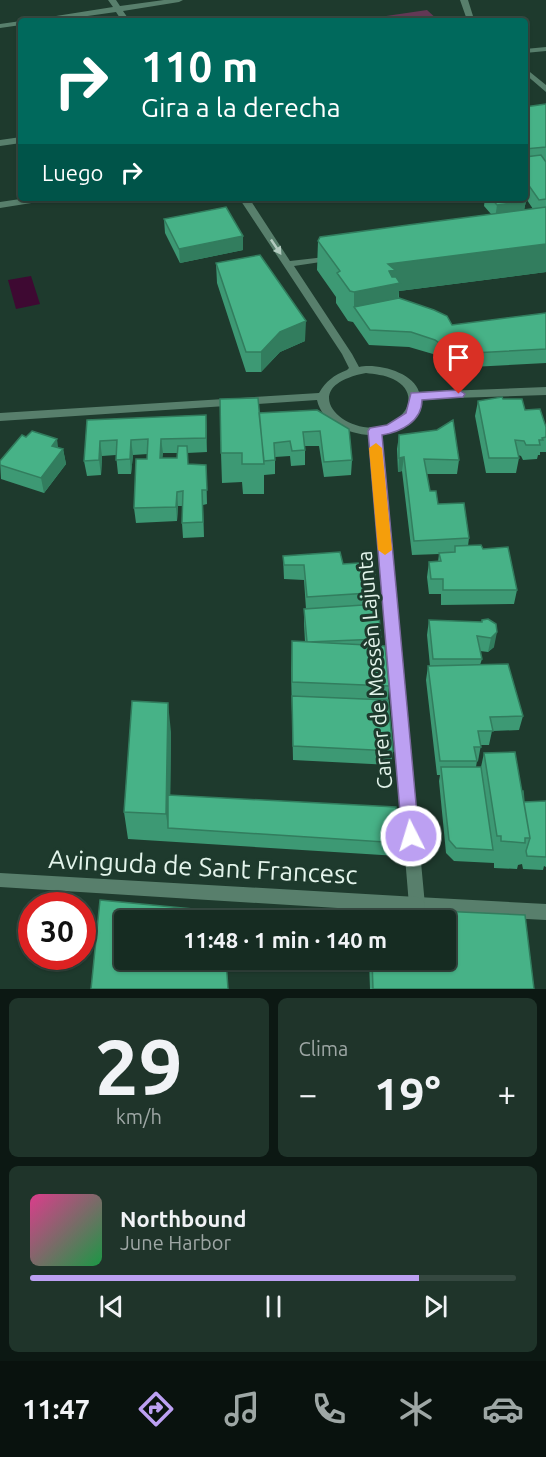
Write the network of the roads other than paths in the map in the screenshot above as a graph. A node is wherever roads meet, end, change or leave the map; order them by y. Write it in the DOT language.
graph roads {
  1 [pos="112,0"];
  2 [pos="179,0"];
  3 [pos="464,0"];
  4 [pos="119,9"];
  5 [pos="58,18"];
  6 [pos="124,18"];
  7 [pos="471,18"];
  8 [pos="18,23"];
  9 [pos="0,26"];
  10 [pos="546,49"];
  11 [pos="528,51"];
  12 [pos="528,73"];
  13 [pos="546,90"];
  14 [pos="18,140"];
  15 [pos="0,143"];
  16 [pos="25,201"];
  17 [pos="246,201"];
  18 [pos="0,205"];
  19 [pos="341,257"];
  20 [pos="288,264"];
  21 [pos="352,371"];
  22 [pos="546,391"];
  23 [pos="323,396"];
  24 [pos="415,396"];
  25 [pos="0,417"];
  26 [pos="375,431"];
  27 [pos="0,880"];
  28 [pos="417,905"];
  29 [pos="546,912"];
  1 -- 4 [label="street"];
  2 -- 4 [label="street"];
  3 -- 7 [label="street"];
  4 -- 5 [label="street"];
  4 -- 6 [label="street"];
  8 -- 9 [label="street"];
  10 -- 11 [label="street"];
  12 -- 13 [label="street"];
  14 -- 15 [label="street"];
  16 -- 18 [label="street"];
  17 -- 20 [label="street, one-way"];
  19 -- 20 [label="street"];
  20 -- 21 [label="street"];
  21 -- 23 [label="street"];
  21 -- 24 [label="street"];
  22 -- 24 [label="street"];
  23 -- 25 [label="street"];
  23 -- 26 [label="street"];
  24 -- 26 [label="street"];
  26 -- 28 [label="street, Carrer de Mossèn Lajunta"];
  27 -- 28 [label="street, Avinguda de Sant Francesc"];
  28 -- 29 [label="street, Avinguda de Sant Francesc"];
}
